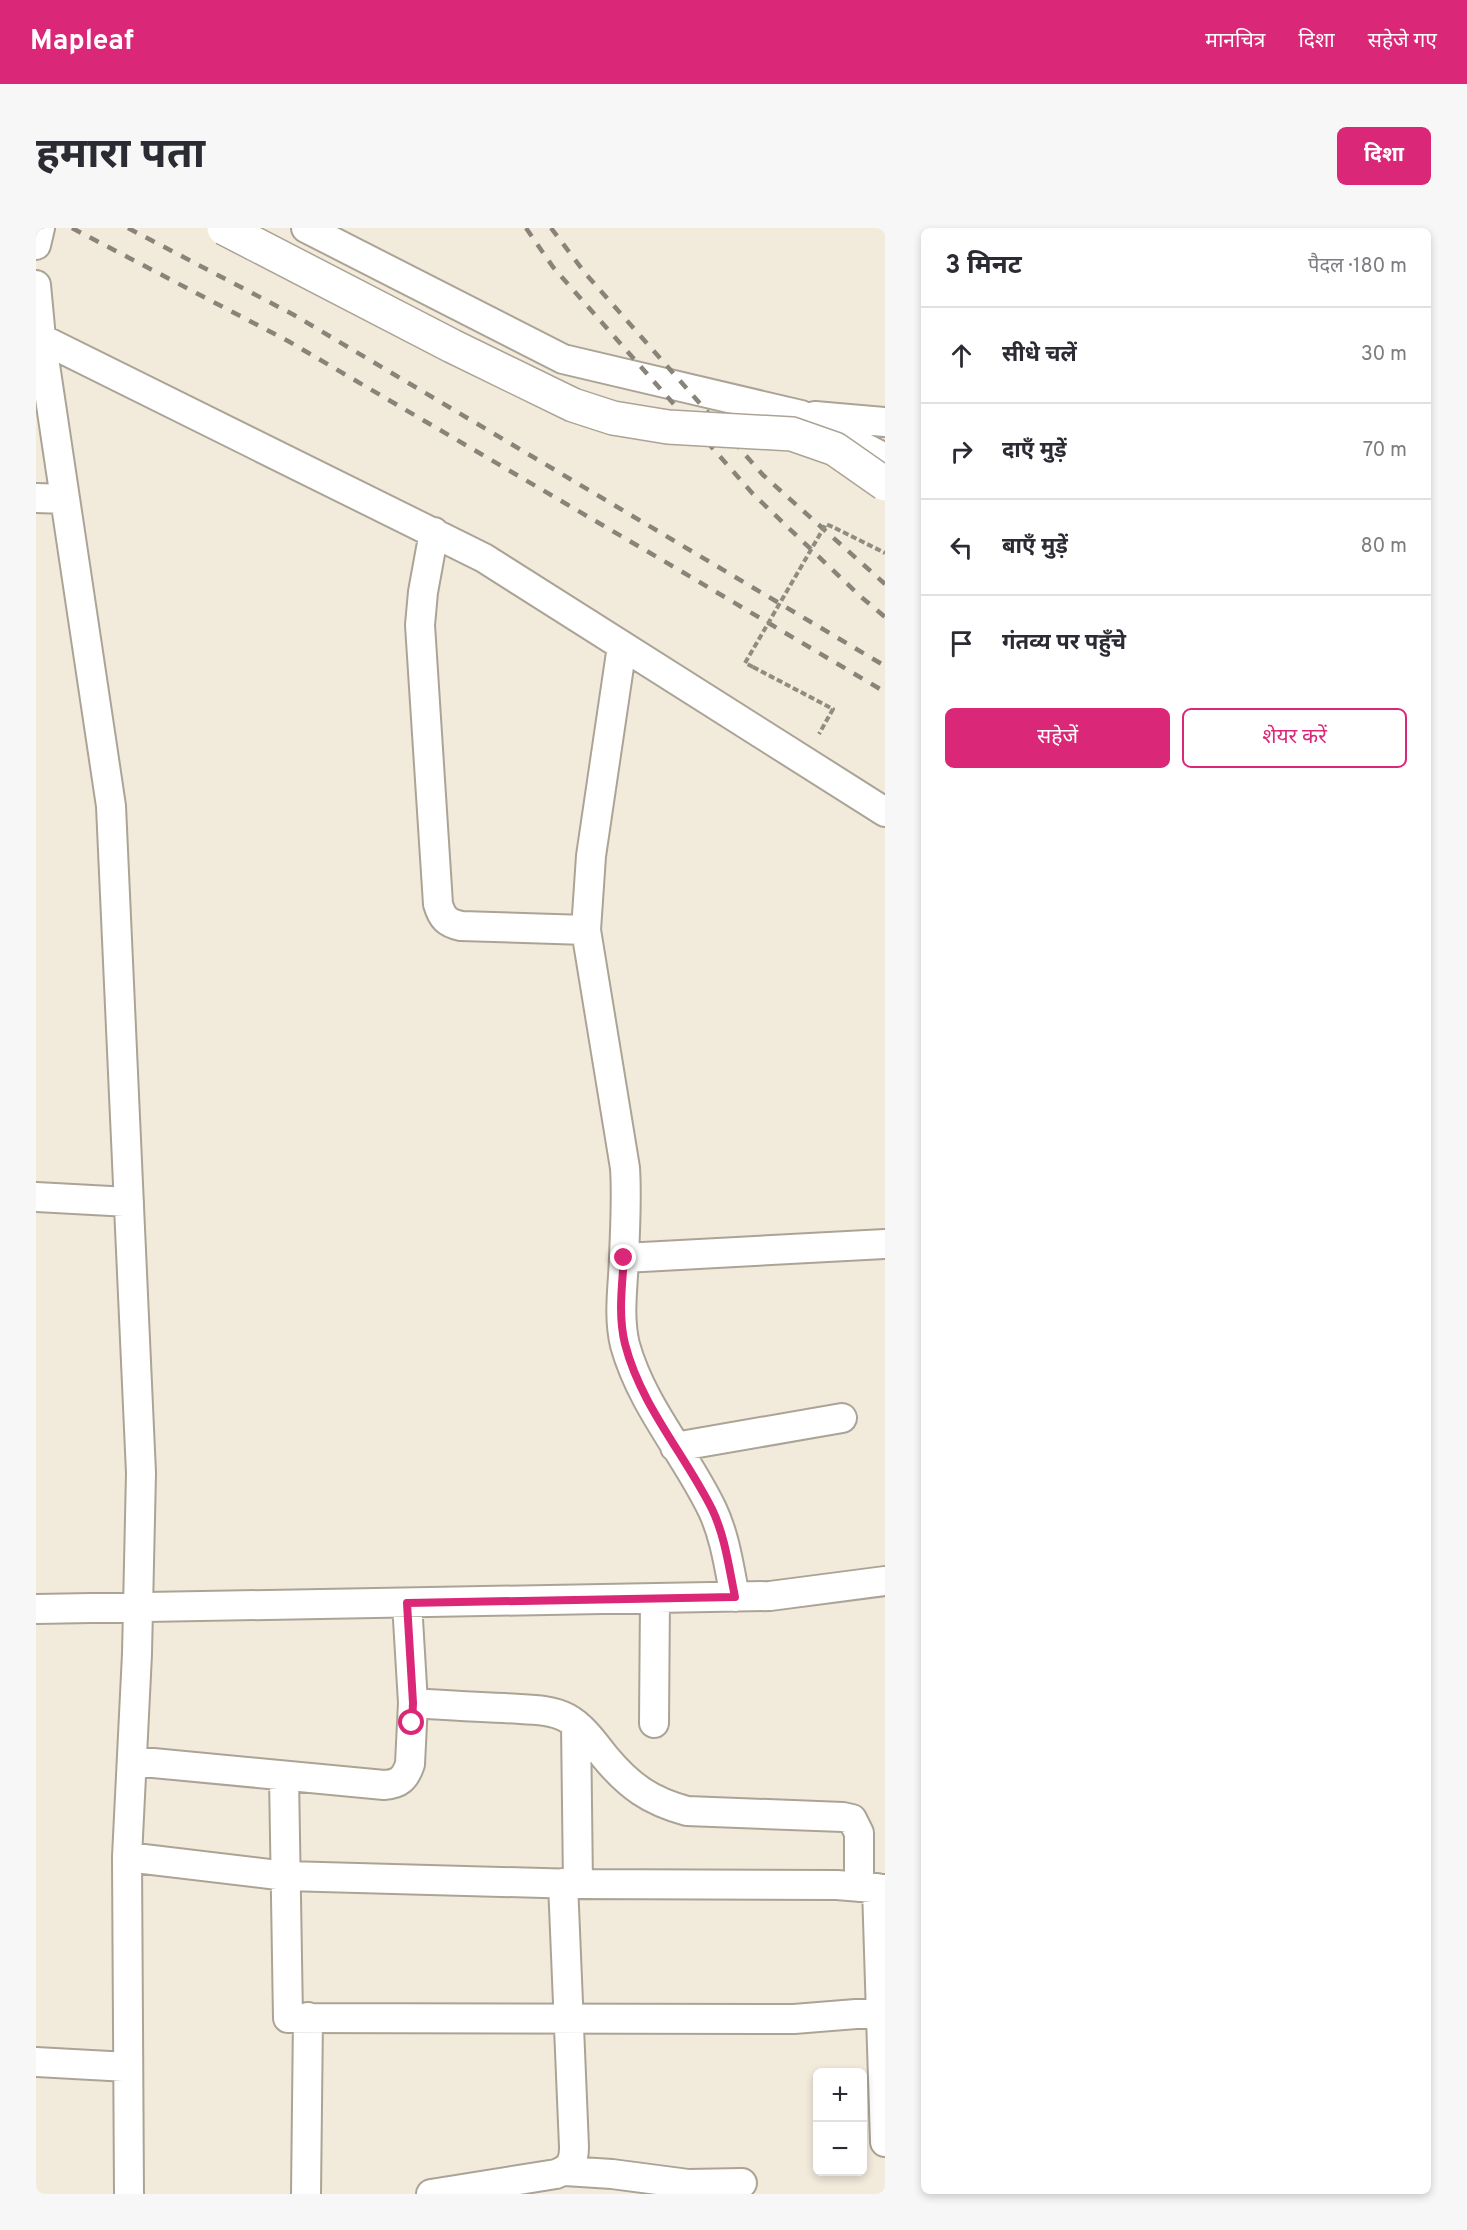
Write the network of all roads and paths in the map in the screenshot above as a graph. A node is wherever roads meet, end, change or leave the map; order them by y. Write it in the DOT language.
graph roads {
  1 [pos="40,228"];
  2 [pos="224,228"];
  3 [pos="306,228"];
  4 [pos="36,245"];
  5 [pos="36,285"];
  6 [pos="39,337"];
  7 [pos="801,415"];
  8 [pos="885,422"];
  9 [pos="885,458"];
  10 [pos="885,484"];
  11 [pos="36,498"];
  12 [pos="65,499"];
  13 [pos="434,532"];
  14 [pos="885,553"];
  15 [pos="622,646"];
  16 [pos="804,761"];
  17 [pos="885,812"];
  18 [pos="586,930"];
  19 [pos="36,1197"];
  20 [pos="129,1202"];
  21 [pos="885,1244"];
  22 [pos="624,1258"];
  23 [pos="842,1418"];
  24 [pos="675,1447"];
  25 [pos="885,1581"];
  26 [pos="735,1597"];
  27 [pos="655,1598"];
  28 [pos="407,1603"];
  29 [pos="139,1607"];
  30 [pos="36,1609"];
  31 [pos="413,1703"];
  32 [pos="654,1723"];
  33 [pos="576,1724"];
  34 [pos="132,1761"];
  35 [pos="284,1776"];
  36 [pos="127,1857"];
  37 [pos="286,1876"];
  38 [pos="570,1883"];
  39 [pos="874,1888"];
  40 [pos="881,2012"];
  41 [pos="308,2017"];
  42 [pos="568,2019"];
  43 [pos="36,2062"];
  44 [pos="128,2067"];
  45 [pos="885,2142"];
  46 [pos="565,2171"];
  47 [pos="742,2183"];
  48 [pos="129,2194"];
  49 [pos="306,2194"];
  50 [pos="431,2194"];
  1 -- 4 [label="street"];
  2 -- 10 [label="street, bridge"];
  3 -- 7 [label="street"];
  5 -- 6 [label="street"];
  6 -- 12 [label="street"];
  6 -- 13 [label="street"];
  7 -- 8 [label="street"];
  7 -- 9 [label="street"];
  11 -- 12 [label="street"];
  12 -- 20 [label="street"];
  13 -- 15 [label="street"];
  13 -- 18 [label="street"];
  14 -- 16 [label="path, bridge"];
  15 -- 16 [label="street"];
  15 -- 18 [label="street"];
  16 -- 17 [label="street"];
  18 -- 22 [label="street"];
  19 -- 20 [label="street"];
  20 -- 29 [label="street"];
  21 -- 22 [label="street"];
  22 -- 24 [label="street"];
  23 -- 24 [label="street"];
  24 -- 26 [label="street"];
  25 -- 26 [label="street"];
  26 -- 27 [label="street"];
  27 -- 28 [label="street"];
  27 -- 32 [label="street"];
  28 -- 29 [label="street"];
  28 -- 31 [label="street"];
  29 -- 30 [label="street"];
  29 -- 34 [label="street"];
  31 -- 33 [label="street"];
  31 -- 35 [label="street"];
  33 -- 38 [label="street"];
  33 -- 39 [label="street"];
  34 -- 35 [label="street"];
  34 -- 36 [label="street"];
  35 -- 37 [label="street"];
  36 -- 37 [label="street"];
  36 -- 44 [label="street"];
  37 -- 38 [label="street"];
  37 -- 41 [label="street"];
  38 -- 39 [label="street"];
  38 -- 42 [label="street"];
  39 -- 40 [label="street"];
  40 -- 42 [label="street"];
  40 -- 45 [label="street"];
  41 -- 42 [label="street"];
  41 -- 49 [label="street"];
  42 -- 46 [label="street"];
  43 -- 44 [label="street"];
  44 -- 48 [label="street"];
  46 -- 47 [label="street"];
  46 -- 50 [label="street"];
}
